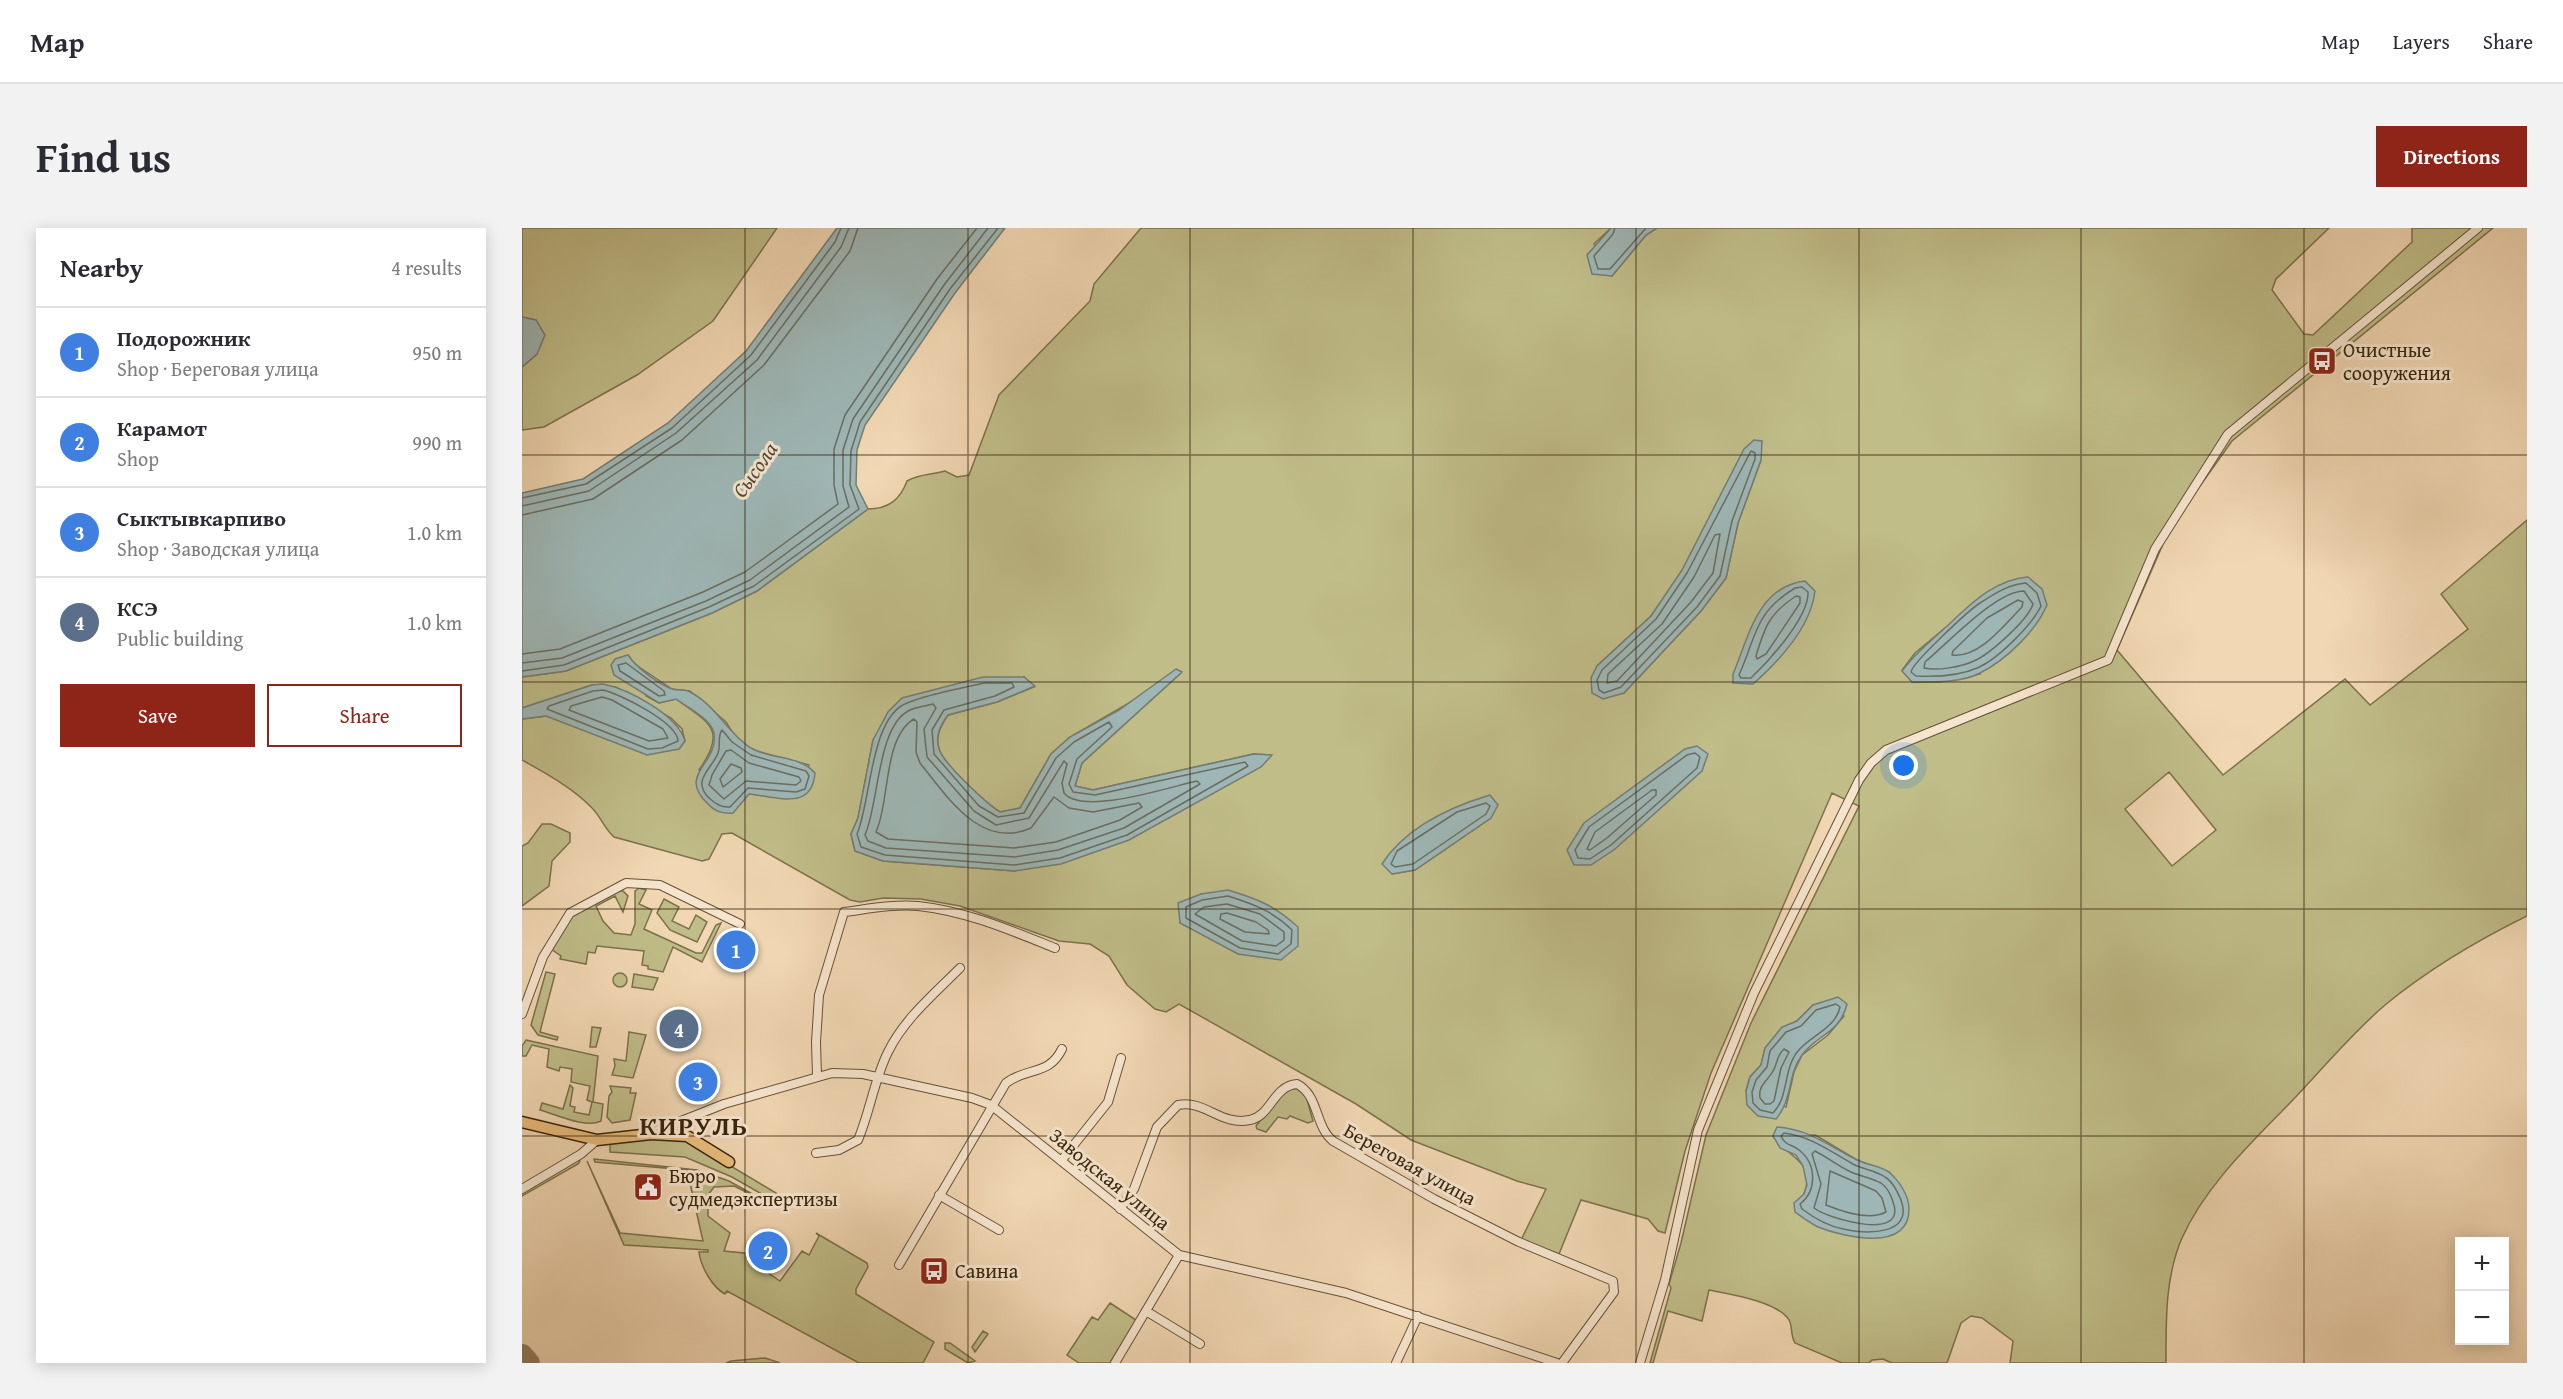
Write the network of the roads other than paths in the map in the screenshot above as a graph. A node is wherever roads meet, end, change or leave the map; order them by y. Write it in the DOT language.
graph roads {
  1 [pos="2478,228"];
  2 [pos="740,924"];
  3 [pos="1055,948"];
  4 [pos="960,968"];
  5 [pos="522,1014"];
  6 [pos="1062,1049"];
  7 [pos="1121,1058"];
  8 [pos="817,1076"];
  9 [pos="879,1077"];
  10 [pos="991,1105"];
  11 [pos="526,1123"];
  12 [pos="651,1134"];
  13 [pos="597,1140"];
  14 [pos="816,1153"];
  15 [pos="1061,1161"];
  16 [pos="729,1162"];
  17 [pos="522,1189"];
  18 [pos="939,1195"];
  19 [pos="1120,1209"];
  20 [pos="999,1230"];
  21 [pos="1179,1255"];
  22 [pos="899,1265"];
  23 [pos="1146,1311"];
  24 [pos="1418,1316"];
  25 [pos="1200,1344"];
  26 [pos="1115,1363"];
  27 [pos="1396,1363"];
  28 [pos="1557,1363"];
  29 [pos="1562,1363"];
  30 [pos="1640,1363"];
  1 -- 30 [label="street"];
  2 -- 5 [label="street"];
  3 -- 8 [label="street"];
  4 -- 9 [label="street"];
  6 -- 10 [label="street"];
  7 -- 15 [label="street"];
  8 -- 9 [label="street, Заводская улица"];
  8 -- 12 [label="street, Заводская улица"];
  9 -- 10 [label="street, Заводская улица"];
  9 -- 14 [label="street"];
  10 -- 15 [label="street, Заводская улица"];
  10 -- 18 [label="street"];
  11 -- 13 [label="main road"];
  12 -- 13 [label="main road"];
  12 -- 16 [label="main road"];
  13 -- 17 [label="street"];
  15 -- 19 [label="street, Заводская улица"];
  18 -- 20 [label="street"];
  18 -- 22 [label="street"];
  19 -- 21 [label="street, Заводская улица"];
  19 -- 29 [label="street, Береговая улица"];
  21 -- 23 [label="street"];
  21 -- 24 [label="street, Заводская улица"];
  23 -- 25 [label="street"];
  23 -- 26 [label="street"];
  24 -- 27 [label="street"];
  24 -- 28 [label="street, Заводская улица"];
}
